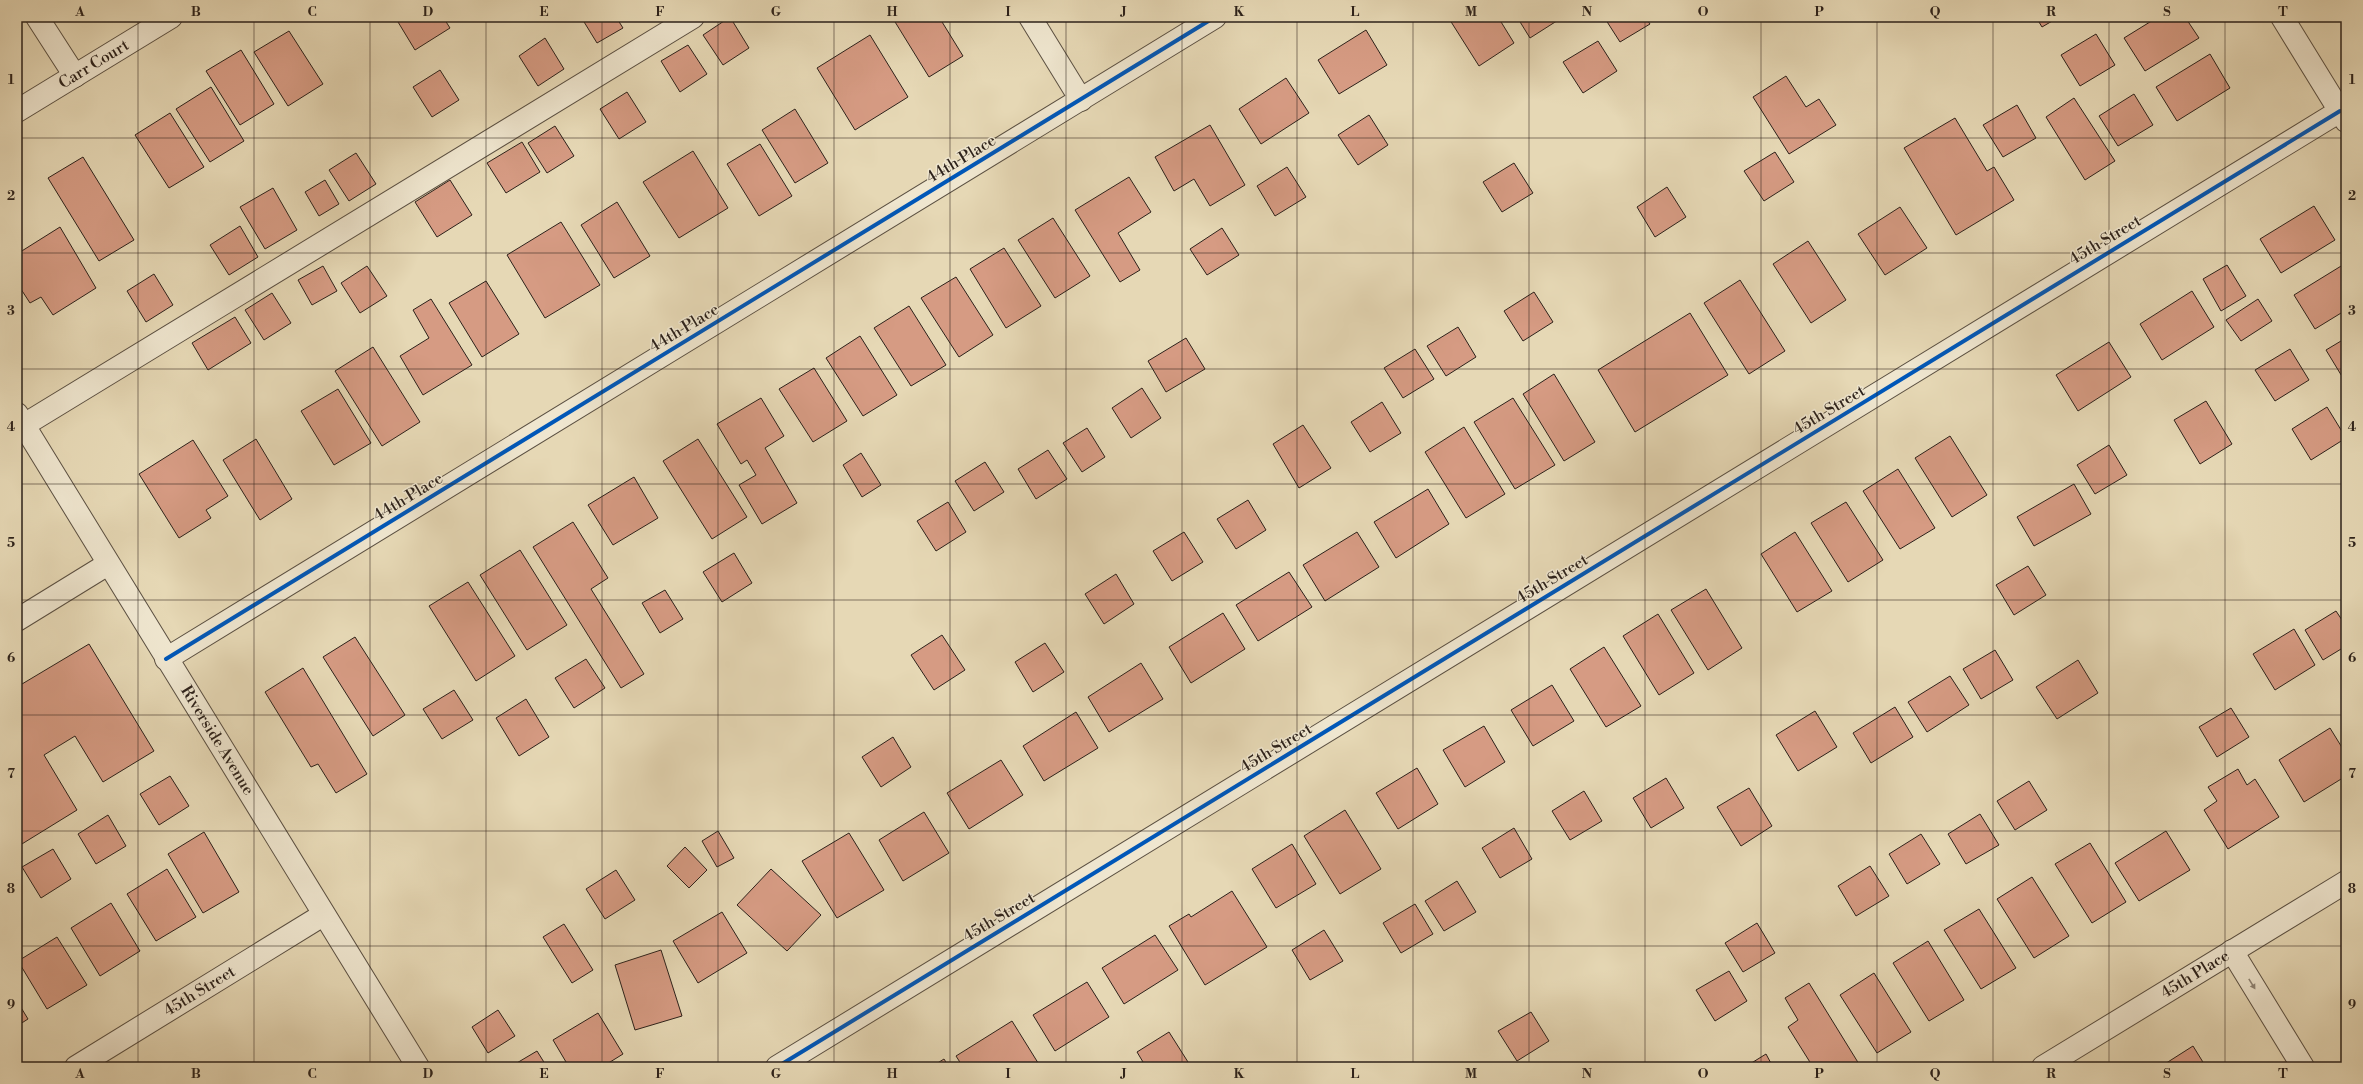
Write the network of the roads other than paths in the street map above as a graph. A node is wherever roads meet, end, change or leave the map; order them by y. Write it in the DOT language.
graph roads {
  1 [pos="37,17"];
  2 [pos="171,17"];
  3 [pos="693,17"];
  4 [pos="1030,17"];
  5 [pos="1215,17"];
  6 [pos="2282,17"];
  7 [pos="75,76"];
  8 [pos="1081,100"];
  9 [pos="17,111"];
  10 [pos="2343,116"];
  11 [pos="20,420"];
  12 [pos="108,564"];
  13 [pos="17,620"];
  14 [pos="166,659"];
  15 [pos="2346,882"];
  16 [pos="324,915"];
  17 [pos="2232,951"];
  18 [pos="76,1067"];
  19 [pos="418,1067"];
  20 [pos="777,1067"];
  21 [pos="2043,1067"];
  22 [pos="2303,1067"];
  1 -- 7 [label="street"];
  2 -- 7 [label="street, Carr Court"];
  3 -- 11 [label="street"];
  4 -- 8 [label="street"];
  5 -- 8 [label="street, 44th Place"];
  6 -- 10 [label="street"];
  7 -- 9 [label="street, Carr Court"];
  8 -- 14 [label="street, 44th Place"];
  10 -- 20 [label="street, 45th Street"];
  11 -- 12 [label="street, Riverside Avenue"];
  12 -- 13 [label="street"];
  12 -- 14 [label="street, Riverside Avenue"];
  14 -- 16 [label="street, Riverside Avenue"];
  15 -- 17 [label="street, 45th Place"];
  16 -- 18 [label="street, 45th Street"];
  16 -- 19 [label="street, Riverside Avenue"];
  17 -- 21 [label="street, 45th Place"];
  17 -- 22 [label="street, one-way"];
}
